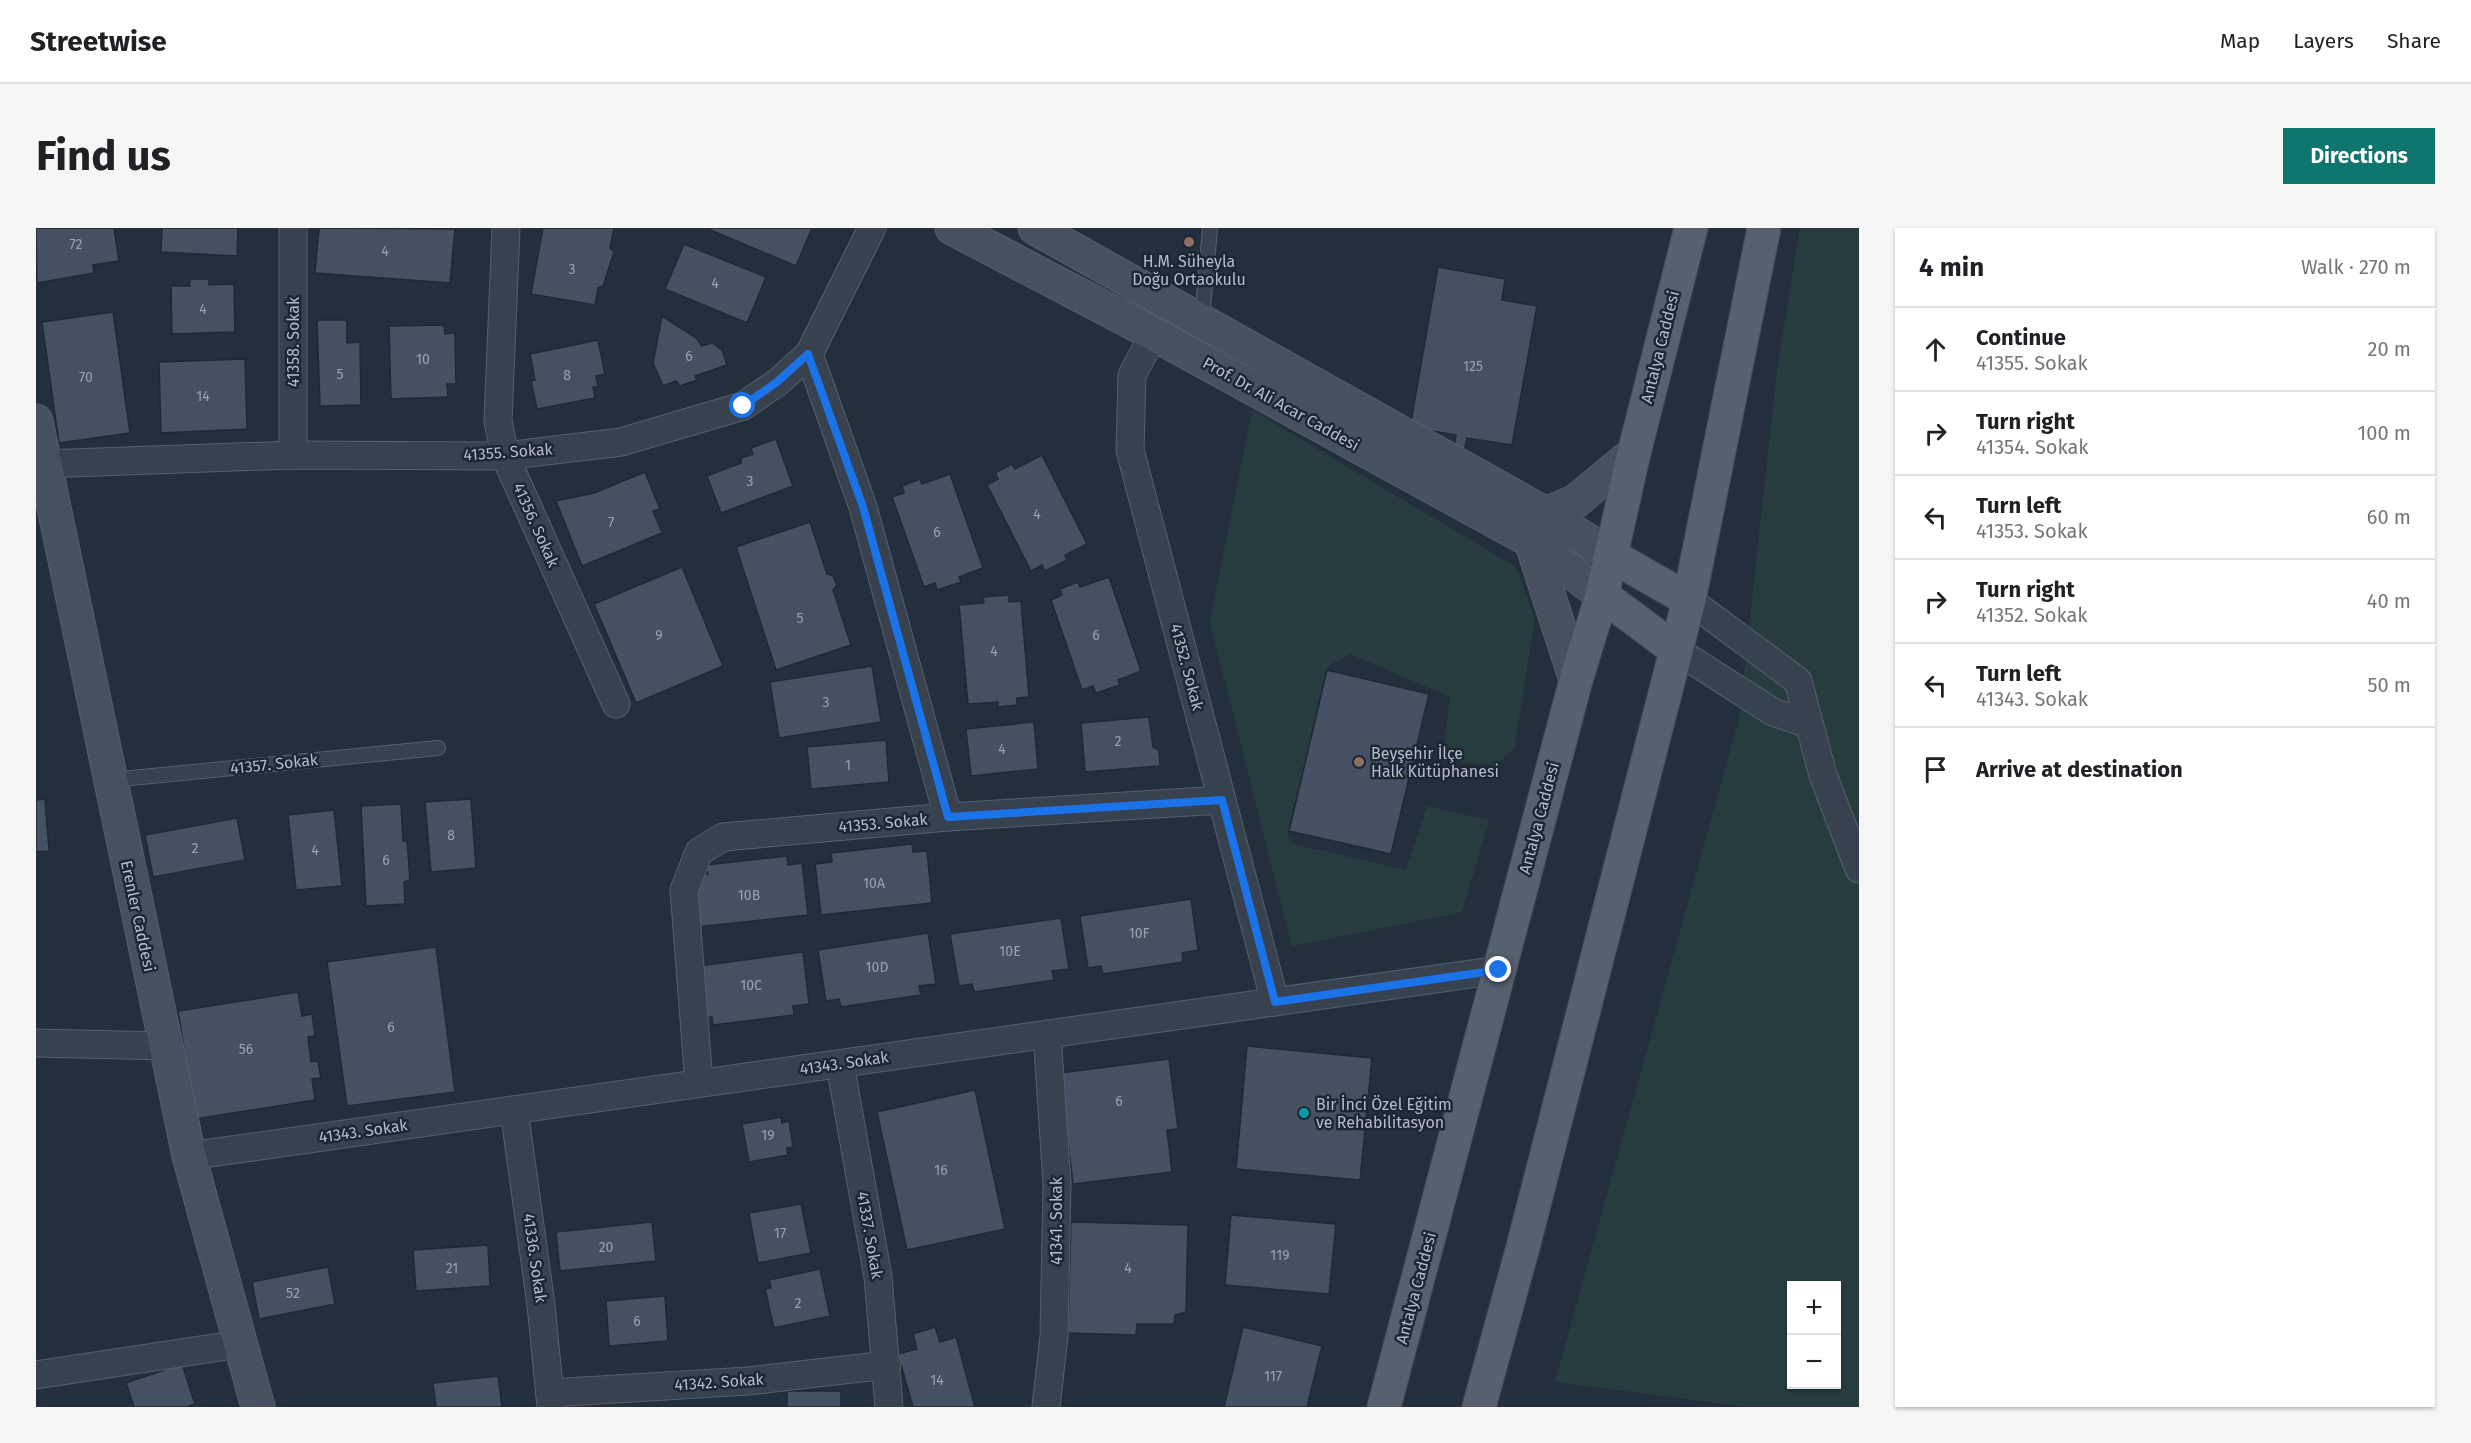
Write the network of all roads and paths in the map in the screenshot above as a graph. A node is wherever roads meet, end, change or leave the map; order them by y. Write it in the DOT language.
graph roads {
  1 [pos="293,228"];
  2 [pos="507,228"];
  3 [pos="872,228"];
  4 [pos="952,228"];
  5 [pos="1035,228"];
  6 [pos="1210,228"];
  7 [pos="1691,228"];
  8 [pos="1764,228"];
  9 [pos="1202,322"];
  10 [pos="1154,334"];
  11 [pos="808,354"];
  12 [pos="36,421"];
  13 [pos="1634,453"];
  14 [pos="293,455"];
  15 [pos="505,456"];
  16 [pos="44,464"];
  17 [pos="1538,528"];
  18 [pos="1612,556"];
  19 [pos="1602,595"];
  20 [pos="1689,600"];
  21 [pos="1676,650"];
  22 [pos="1576,680"];
  23 [pos="616,704"];
  24 [pos="1809,724"];
  25 [pos="438,748"];
  26 [pos="110,780"];
  27 [pos="1222,800"];
  28 [pos="948,817"];
  29 [pos="1859,869"];
  30 [pos="1499,970"];
  31 [pos="1275,1002"];
  32 [pos="1047,1034"];
  33 [pos="36,1043"];
  34 [pos="166,1046"];
  35 [pos="840,1064"];
  36 [pos="699,1083"];
  37 [pos="514,1110"];
  38 [pos="189,1156"];
  39 [pos="240,1344"];
  40 [pos="887,1365"];
  41 [pos="36,1375"];
  42 [pos="551,1400"];
  43 [pos="258,1407"];
  44 [pos="889,1407"];
  45 [pos="1046,1407"];
  46 [pos="1384,1407"];
  47 [pos="1479,1407"];
  1 -- 14 [label="street, 41358. Sokak"];
  2 -- 15 [label="street, 41356. Sokak"];
  3 -- 11 [label="street, 41355. Sokak"];
  4 -- 10 [label="main road, Prof. Dr. Ali Acar Caddesi"];
  5 -- 9 [label="main road, Prof. Dr. Ali Acar Caddesi"];
  6 -- 9 [label="lane"];
  7 -- 13 [label="main road, Antalya Caddesi"];
  8 -- 20 [label="main road"];
  9 -- 17 [label="main road, Prof. Dr. Ali Acar Caddesi"];
  10 -- 17 [label="main road, Prof. Dr. Ali Acar Caddesi"];
  10 -- 27 [label="street, 41352. Sokak"];
  11 -- 15 [label="street, 41355. Sokak"];
  11 -- 28 [label="street"];
  12 -- 16 [label="main road, Erenler Caddesi"];
  13 -- 17 [label="main road"];
  13 -- 18 [label="main road, Antalya Caddesi"];
  14 -- 15 [label="street, 41355. Sokak"];
  14 -- 16 [label="street, 41355. Sokak"];
  15 -- 23 [label="street, 41356. Sokak"];
  16 -- 26 [label="main road, Erenler Caddesi"];
  17 -- 18 [label="main road, Prof. Dr. Ali Acar Caddesi"];
  17 -- 19 [label="main road, Prof. Dr. Ali Acar Caddesi"];
  17 -- 22 [label="main road"];
  18 -- 19 [label="main road, Antalya Caddesi"];
  18 -- 20 [label="main road"];
  19 -- 21 [label="main road"];
  19 -- 22 [label="main road, Antalya Caddesi"];
  20 -- 21 [label="main road"];
  20 -- 24 [label="street"];
  21 -- 24 [label="street"];
  21 -- 47 [label="main road"];
  22 -- 30 [label="main road, Antalya Caddesi"];
  24 -- 29 [label="street"];
  25 -- 26 [label="lane, 41357. Sokak"];
  26 -- 34 [label="main road, Erenler Caddesi"];
  27 -- 28 [label="street, 41353. Sokak"];
  27 -- 31 [label="street, 41352. Sokak"];
  28 -- 36 [label="street, 41353. Sokak"];
  30 -- 31 [label="street, 41343. Sokak"];
  30 -- 46 [label="main road, Antalya Caddesi"];
  31 -- 32 [label="street, 41343. Sokak"];
  32 -- 35 [label="street, 41343. Sokak"];
  32 -- 45 [label="street, 41341. Sokak"];
  33 -- 34 [label="street"];
  34 -- 38 [label="main road, Erenler Caddesi"];
  35 -- 36 [label="street, 41343. Sokak"];
  35 -- 40 [label="street, 41337. Sokak"];
  36 -- 37 [label="street, 41343. Sokak"];
  37 -- 38 [label="street, 41343. Sokak"];
  37 -- 42 [label="street, 41336. Sokak"];
  38 -- 39 [label="main road, Erenler Caddesi"];
  39 -- 41 [label="street"];
  39 -- 43 [label="main road, Erenler Caddesi"];
  40 -- 42 [label="street, 41342. Sokak"];
  40 -- 44 [label="street, 41337. Sokak"];
}
